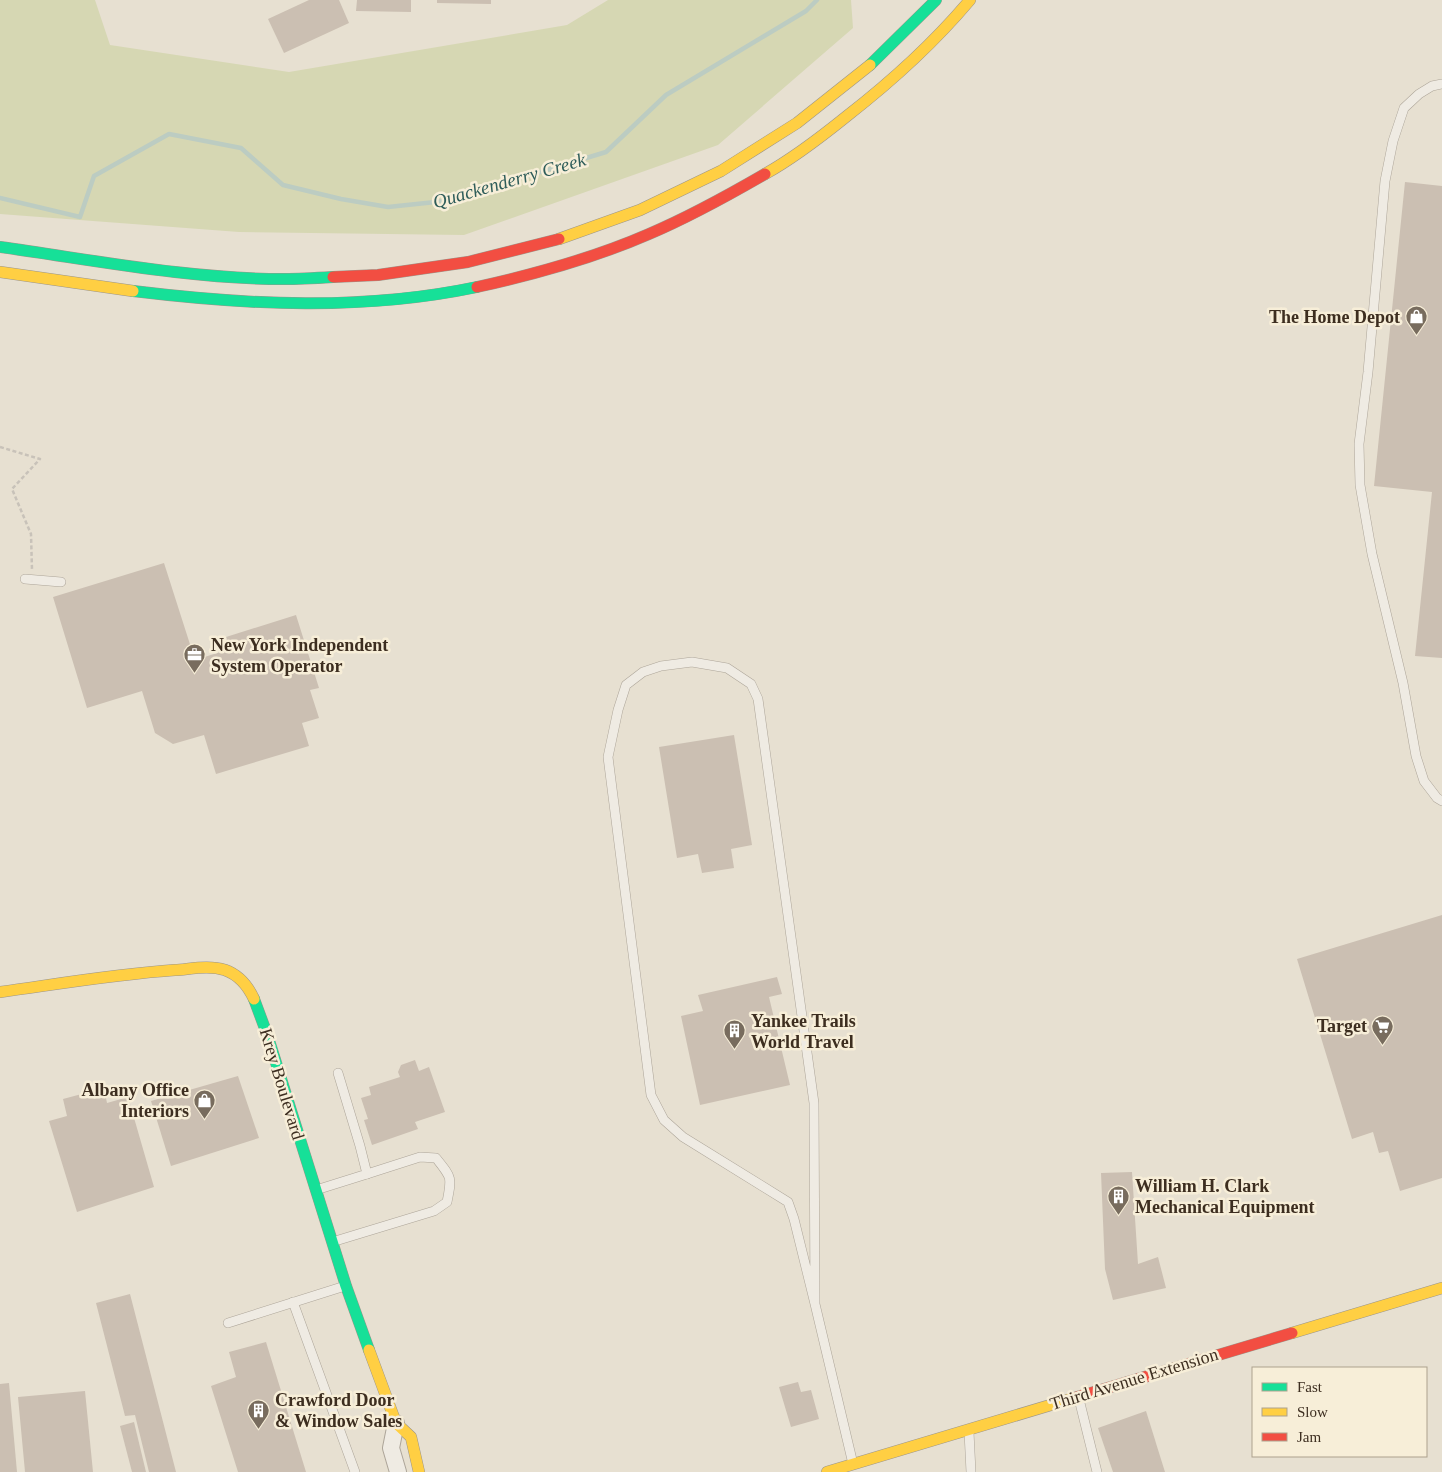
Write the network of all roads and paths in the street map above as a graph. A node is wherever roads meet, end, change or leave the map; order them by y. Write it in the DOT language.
graph roads {
  1 [pos="936,0"];
  2 [pos="970,0"];
  3 [pos="1442,84"];
  4 [pos="0,247"];
  5 [pos="0,272"];
  6 [pos="133,291"];
  7 [pos="85,296"];
  8 [pos="0,447"];
  9 [pos="28,579"];
  10 [pos="61,582"];
  11 [pos="1442,801"];
  12 [pos="0,992"];
  13 [pos="338,1073"];
  14 [pos="366,1174"];
  15 [pos="316,1190"];
  16 [pos="332,1243"];
  17 [pos="346,1286"];
  18 [pos="1442,1288"];
  19 [pos="293,1302"];
  20 [pos="815,1304"];
  21 [pos="228,1323"];
  22 [pos="1078,1396"];
  23 [pos="396,1423"];
  24 [pos="969,1429"];
  25 [pos="853,1464"];
  26 [pos="355,1472"];
  27 [pos="398,1472"];
  28 [pos="420,1472"];
  29 [pos="827,1472"];
  30 [pos="971,1472"];
  31 [pos="1097,1472"];
  1 -- 4 [label="main road"];
  2 -- 6 [label="main road"];
  3 -- 11 [label="lane"];
  5 -- 6 [label="main road"];
  6 -- 7 [label="main road"];
  8 -- 9 [label="path"];
  9 -- 10 [label="lane"];
  12 -- 15 [label="main road, Krey Boulevard"];
  13 -- 14 [label="lane"];
  14 -- 15 [label="lane"];
  14 -- 16 [label="lane"];
  15 -- 16 [label="main road, Krey Boulevard"];
  16 -- 17 [label="main road, Krey Boulevard"];
  17 -- 19 [label="lane"];
  17 -- 23 [label="main road, Krey Boulevard"];
  18 -- 22 [label="main road, Third Avenue Extension"];
  19 -- 21 [label="lane"];
  19 -- 26 [label="lane"];
  20 -- 20 [label="lane"];
  20 -- 25 [label="lane"];
  22 -- 24 [label="main road, Third Avenue Extension"];
  22 -- 31 [label="lane"];
  23 -- 27 [label="street"];
  23 -- 28 [label="main road, Krey Boulevard"];
  24 -- 25 [label="main road, Third Avenue Extension"];
  24 -- 30 [label="lane"];
  25 -- 29 [label="main road, Third Avenue Extension"];
}
